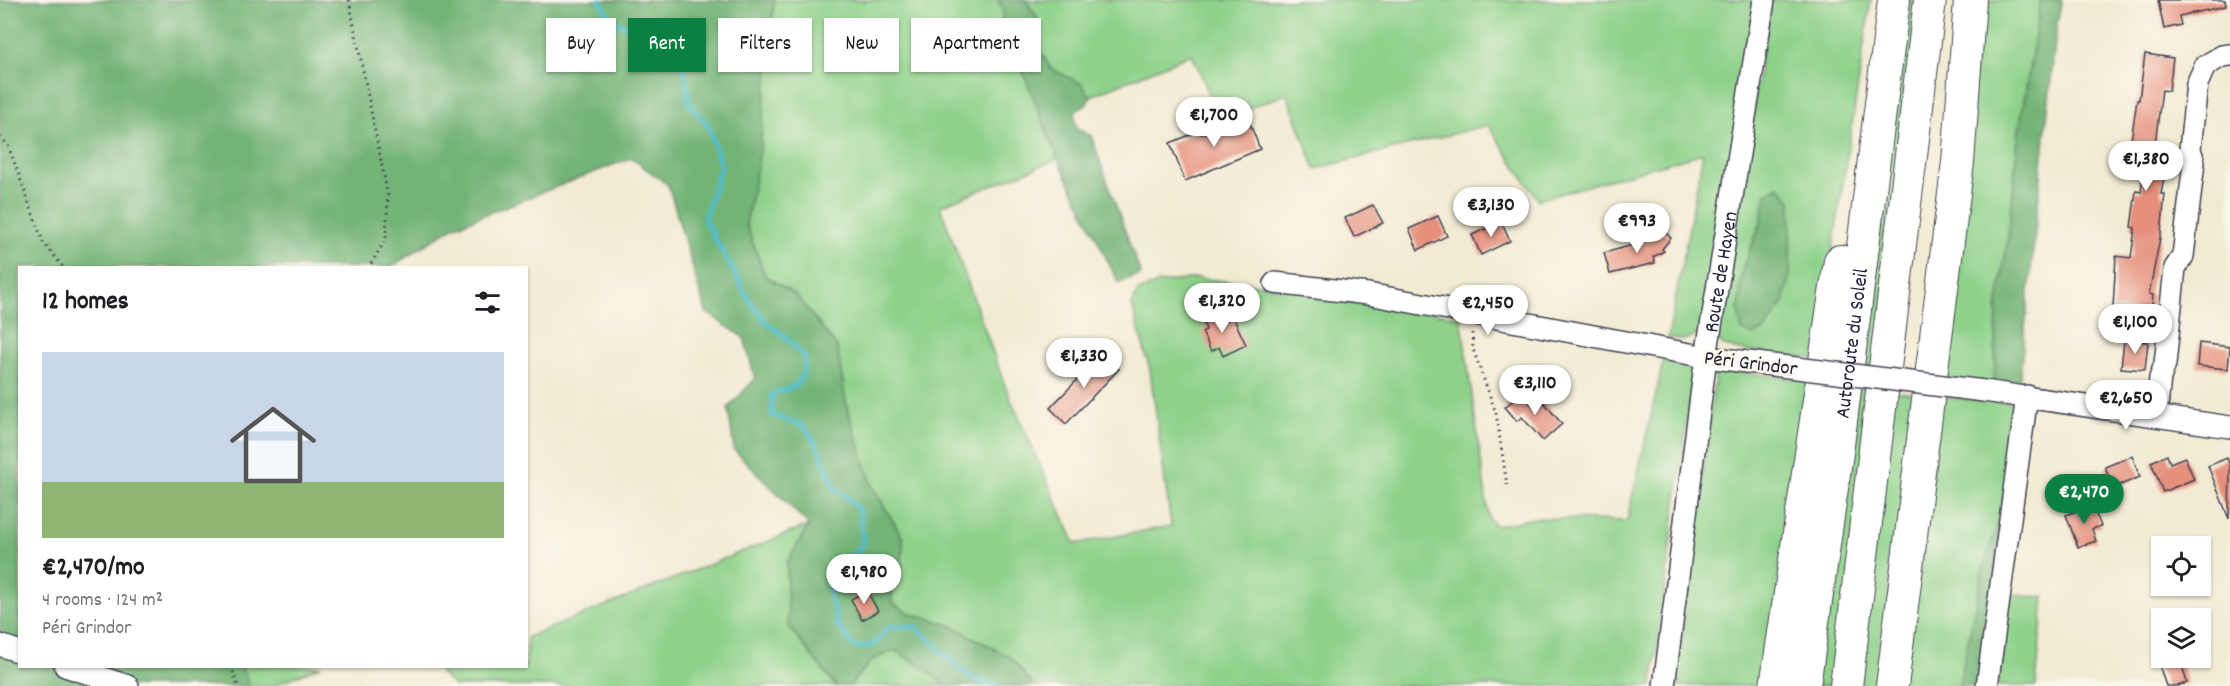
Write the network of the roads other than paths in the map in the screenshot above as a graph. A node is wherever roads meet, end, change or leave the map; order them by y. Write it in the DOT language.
graph roads {
  1 [pos="1764,0"];
  2 [pos="1894,0"];
  3 [pos="1930,0"];
  4 [pos="1970,0"];
  5 [pos="1887,49"];
  6 [pos="2230,55"];
  7 [pos="1275,283"];
  8 [pos="1706,357"];
  9 [pos="2027,396"];
  10 [pos="2156,416"];
  11 [pos="2230,427"];
  12 [pos="0,645"];
  13 [pos="18,651"];
  14 [pos="71,668"];
  15 [pos="128,686"];
  16 [pos="1664,686"];
  17 [pos="1776,686"];
  18 [pos="1804,686"];
  19 [pos="1846,686"];
  20 [pos="1892,686"];
  21 [pos="1987,686"];
  1 -- 8 [label="street, Route de Hayen"];
  2 -- 5 [label="highway, Autoroute du Soleil"];
  3 -- 19 [label="highway, Autoroute du Soleil"];
  4 -- 20 [label="highway"];
  5 -- 17 [label="highway"];
  5 -- 18 [label="highway, Autoroute du Soleil"];
  6 -- 10 [label="street"];
  7 -- 8 [label="street, Péri Grindor"];
  8 -- 9 [label="street, Péri Grindor, bridge"];
  8 -- 16 [label="street, Route de Hayen"];
  9 -- 10 [label="street, Péri Grindor"];
  9 -- 21 [label="street"];
  10 -- 11 [label="street, Péri Grindor"];
  12 -- 13 [label="street"];
  14 -- 15 [label="street"];
}
